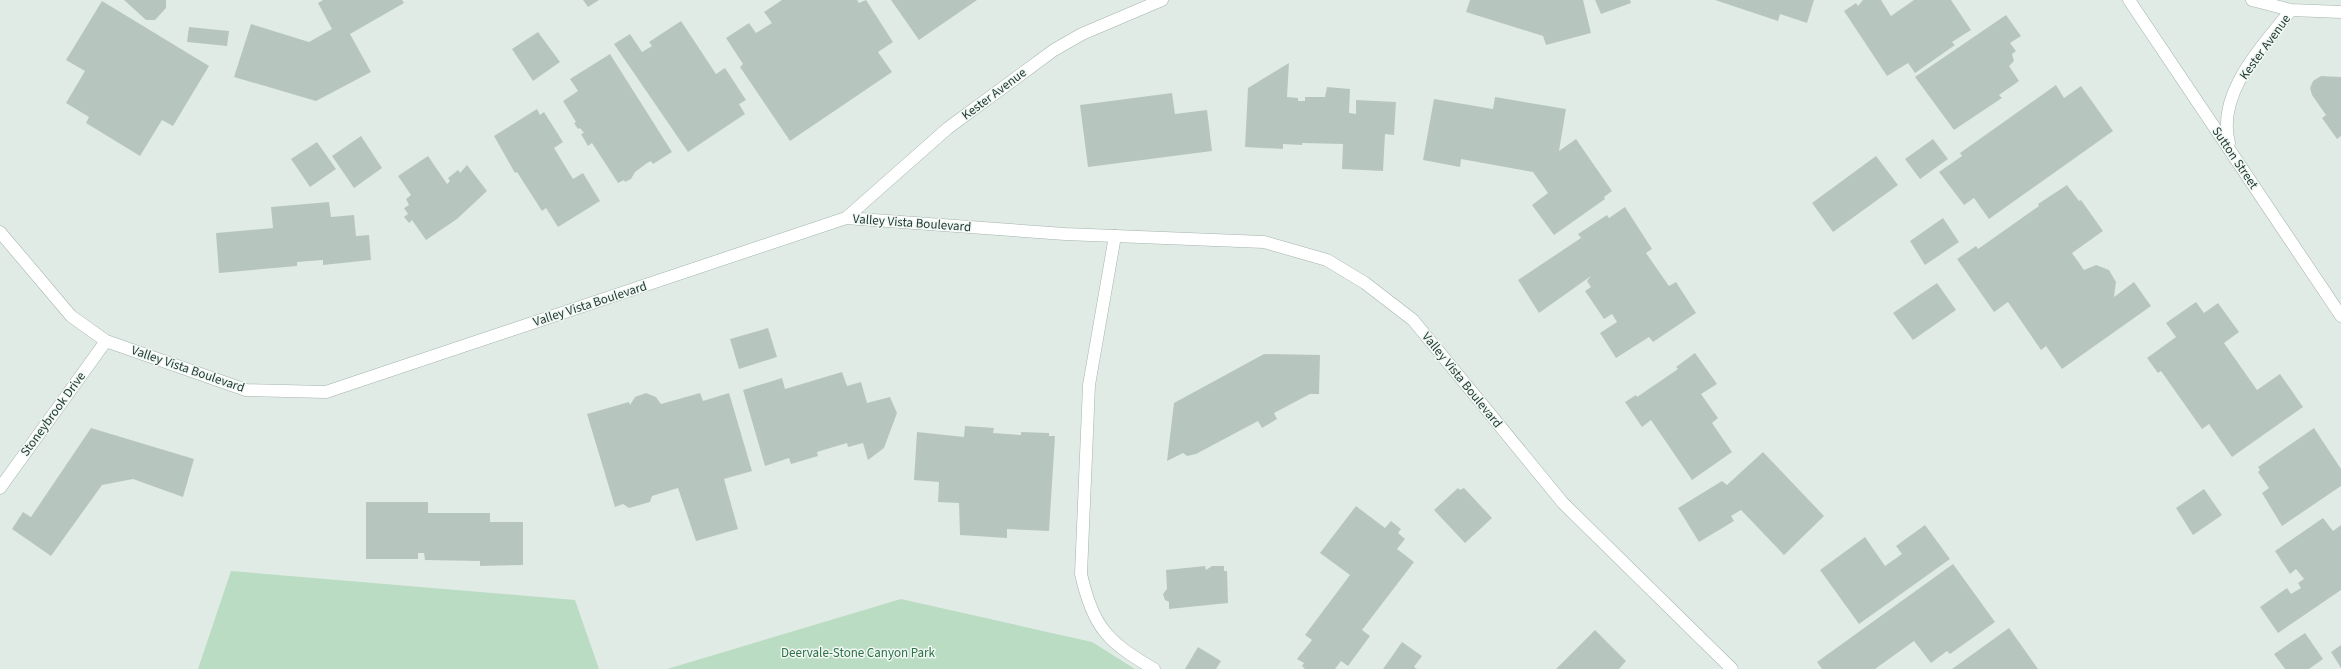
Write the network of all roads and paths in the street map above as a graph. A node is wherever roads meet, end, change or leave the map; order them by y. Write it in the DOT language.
graph roads {
  1 [pos="1162,0"];
  2 [pos="2129,0"];
  3 [pos="2252,0"];
  4 [pos="2291,10"];
  5 [pos="2341,12"];
  6 [pos="2231,152"];
  7 [pos="846,218"];
  8 [pos="0,232"];
  9 [pos="1115,236"];
  10 [pos="2341,316"];
  11 [pos="106,340"];
  12 [pos="0,488"];
  13 [pos="1154,669"];
  14 [pos="1732,669"];
  1 -- 7 [label="street, Kester Avenue"];
  2 -- 6 [label="street, Sutton Street"];
  3 -- 4 [label="street, Kester Avenue"];
  4 -- 5 [label="street, Kester Avenue"];
  4 -- 6 [label="street, Kester Avenue"];
  6 -- 10 [label="street, Sutton Street"];
  7 -- 9 [label="street, Valley Vista Boulevard"];
  7 -- 11 [label="street, Valley Vista Boulevard"];
  8 -- 11 [label="street, Valley Vista Boulevard"];
  9 -- 13 [label="street"];
  9 -- 14 [label="street, Valley Vista Boulevard"];
  11 -- 12 [label="street, Stoneybrook Drive"];
}
